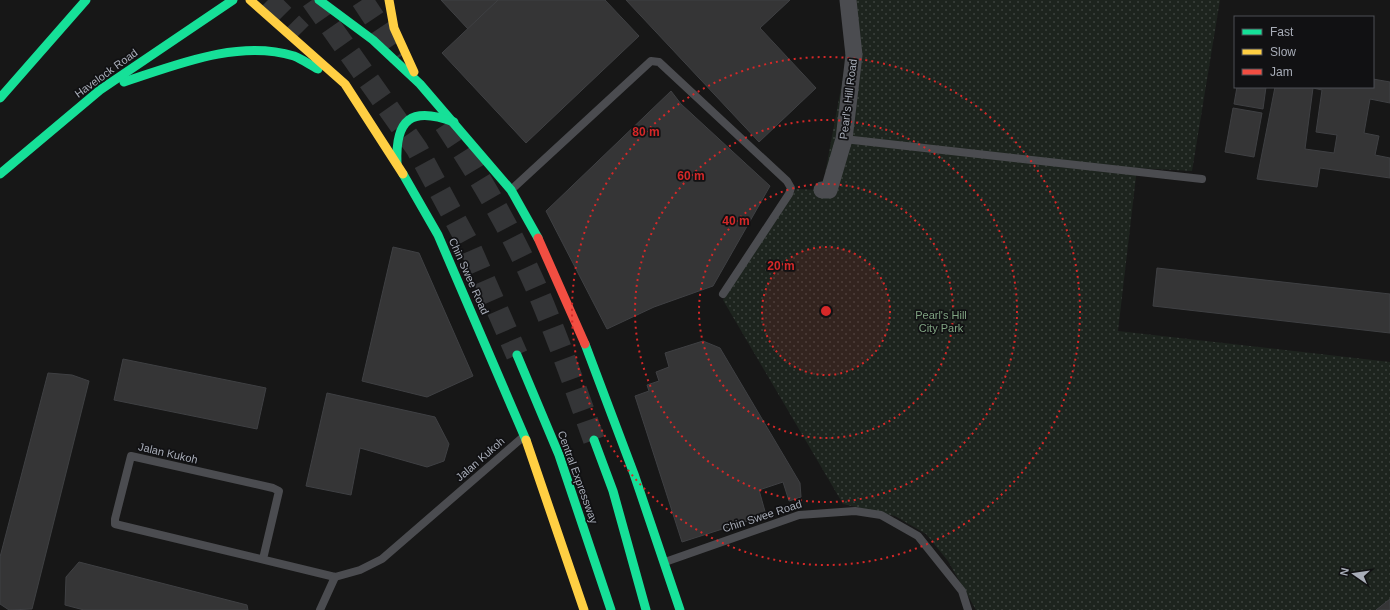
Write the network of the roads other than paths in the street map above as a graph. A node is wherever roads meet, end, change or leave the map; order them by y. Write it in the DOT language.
graph roads {
  1 [pos="72,0"];
  2 [pos="86,0"];
  3 [pos="233,0"];
  4 [pos="250,0"];
  5 [pos="319,0"];
  6 [pos="389,0"];
  7 [pos="848,0"];
  8 [pos="67,21"];
  9 [pos="345,84"];
  10 [pos="420,84"];
  11 [pos="100,90"];
  12 [pos="0,98"];
  13 [pos="454,122"];
  14 [pos="844,138"];
  15 [pos="396,164"];
  16 [pos="0,174"];
  17 [pos="1202,179"];
  18 [pos="511,190"];
  19 [pos="822,190"];
  20 [pos="723,294"];
  21 [pos="517,355"];
  22 [pos="525,436"];
  23 [pos="594,440"];
  24 [pos="263,559"];
  25 [pos="664,562"];
  26 [pos="335,577"];
  27 [pos="320,610"];
  28 [pos="584,610"];
  29 [pos="610,610"];
  30 [pos="646,610"];
  31 [pos="680,610"];
  32 [pos="968,610"];
  1 -- 8 [label="main road"];
  2 -- 8 [label="main road"];
  3 -- 11 [label="main road, Havelock Road"];
  4 -- 9 [label="main road, Chin Swee Road"];
  5 -- 10 [label="main road"];
  6 -- 10 [label="main road"];
  7 -- 14 [label="street, Pearl's Hill Road"];
  8 -- 12 [label="main road"];
  9 -- 11 [label="main road"];
  9 -- 15 [label="main road, Chin Swee Road"];
  10 -- 13 [label="main road"];
  11 -- 16 [label="main road, Havelock Road"];
  13 -- 15 [label="main road"];
  13 -- 18 [label="main road"];
  14 -- 17 [label="lane"];
  14 -- 19 [label="street, Pearl's Hill Road"];
  15 -- 22 [label="main road, Chin Swee Road"];
  18 -- 20 [label="lane"];
  18 -- 25 [label="main road"];
  21 -- 29 [label="main road, Central Expressway"];
  22 -- 26 [label="lane, Jalan Kukoh"];
  22 -- 28 [label="main road, Chin Swee Road"];
  23 -- 30 [label="main road"];
  24 -- 24 [label="lane, Jalan Kukoh"];
  24 -- 26 [label="lane, Jalan Kukoh"];
  25 -- 31 [label="main road"];
  25 -- 32 [label="lane, Chin Swee Road"];
  26 -- 27 [label="lane"];
}
